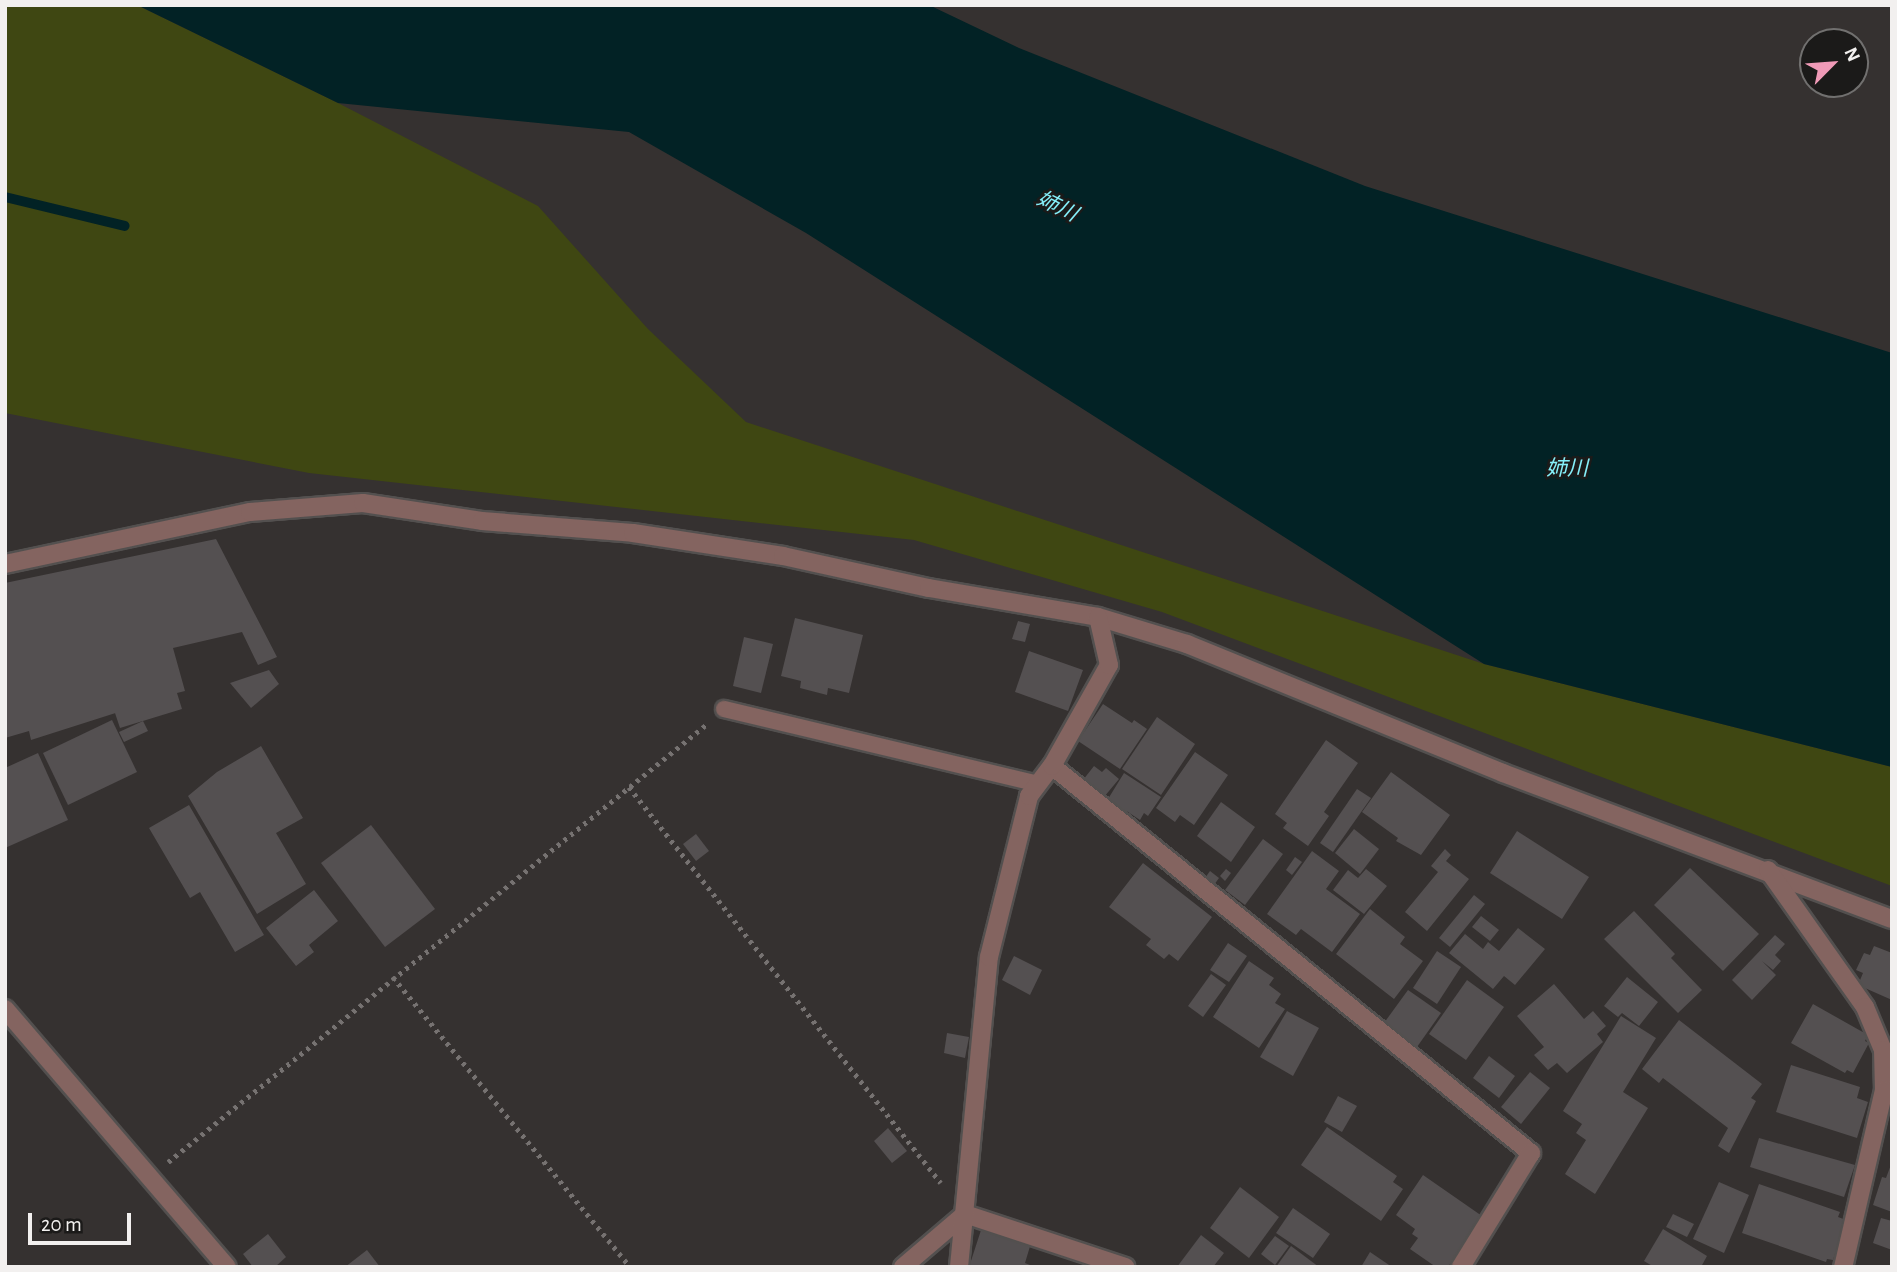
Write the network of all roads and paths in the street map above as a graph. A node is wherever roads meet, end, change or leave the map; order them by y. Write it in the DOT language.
graph roads {
  1 [pos="5,564"];
  2 [pos="1098,617"];
  3 [pos="724,709"];
  4 [pos="1052,766"];
  5 [pos="1038,784"];
  6 [pos="629,787"];
  7 [pos="1768,870"];
  8 [pos="1892,919"];
  9 [pos="393,977"];
  10 [pos="5,1009"];
  11 [pos="148,1178"];
  12 [pos="965,1214"];
  13 [pos="227,1267"];
  14 [pos="630,1267"];
  15 [pos="903,1267"];
  16 [pos="959,1267"];
  17 [pos="1125,1267"];
  18 [pos="1461,1267"];
  19 [pos="1843,1267"];
  1 -- 2 [label="street"];
  2 -- 4 [label="street"];
  2 -- 7 [label="street"];
  3 -- 5 [label="lane"];
  3 -- 6 [label="path"];
  4 -- 5 [label="street"];
  4 -- 18 [label="street"];
  5 -- 12 [label="street"];
  6 -- 9 [label="path"];
  6 -- 12 [label="path"];
  7 -- 8 [label="street"];
  7 -- 19 [label="street"];
  9 -- 11 [label="path"];
  9 -- 14 [label="path"];
  10 -- 11 [label="street"];
  11 -- 13 [label="street"];
  12 -- 15 [label="street"];
  12 -- 16 [label="street"];
  12 -- 17 [label="street"];
}
